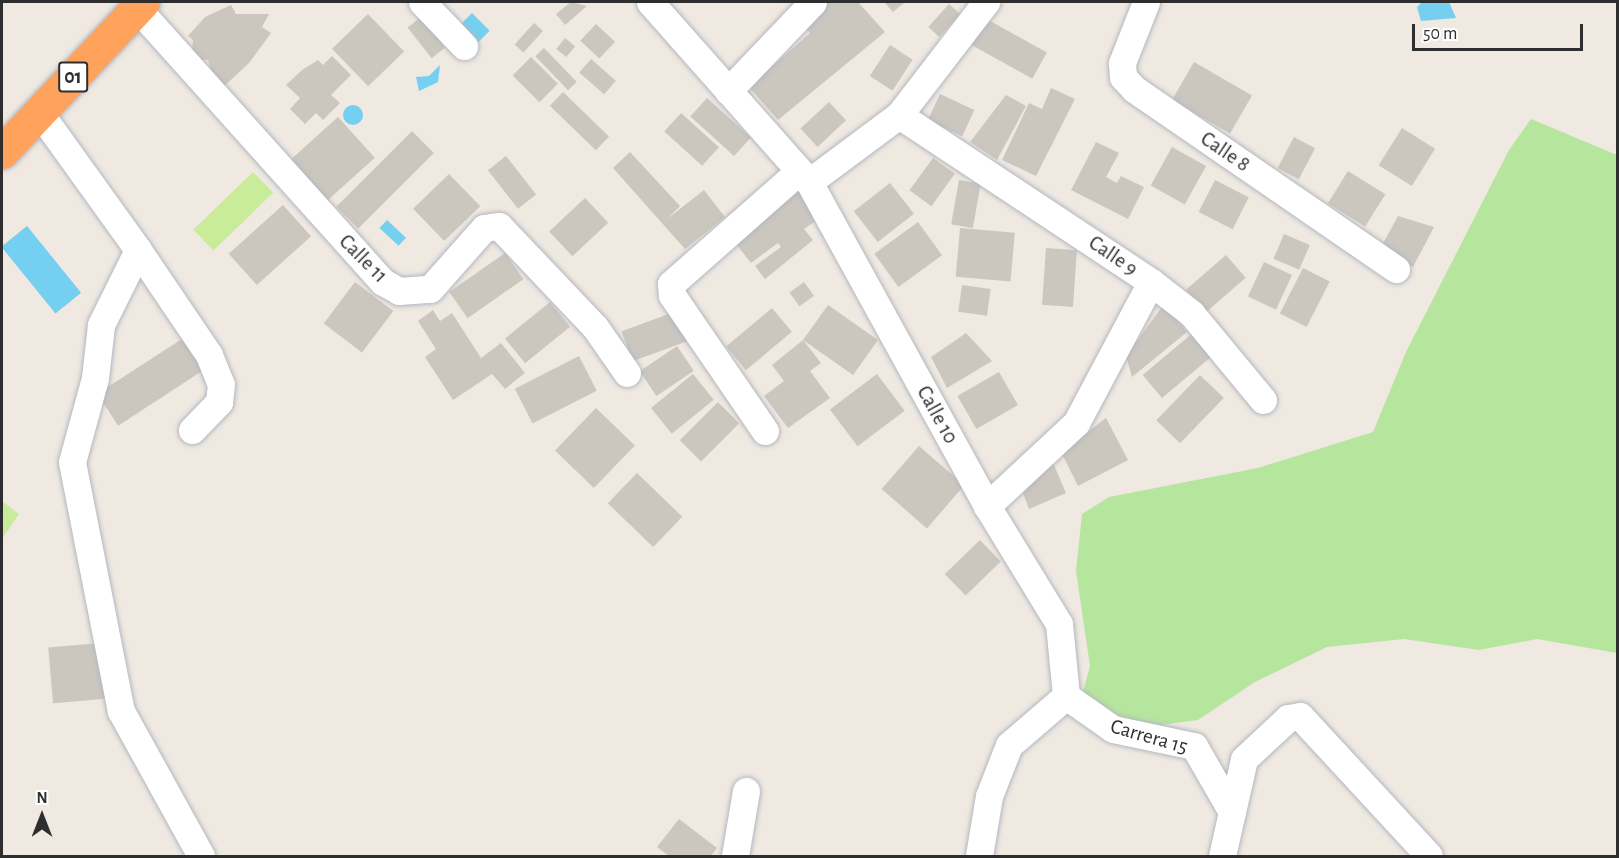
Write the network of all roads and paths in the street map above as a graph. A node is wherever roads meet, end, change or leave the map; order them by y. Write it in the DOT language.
graph roads {
  1 [pos="422,2"];
  2 [pos="650,2"];
  3 [pos="813,2"];
  4 [pos="986,2"];
  5 [pos="1146,2"];
  6 [pos="140,5"];
  7 [pos="464,46"];
  8 [pos="728,91"];
  9 [pos="39,112"];
  10 [pos="898,115"];
  11 [pos="2,152"];
  12 [pos="804,177"];
  13 [pos="138,250"];
  14 [pos="1396,269"];
  15 [pos="1152,282"];
  16 [pos="627,373"];
  17 [pos="1263,400"];
  18 [pos="192,430"];
  19 [pos="765,431"];
  20 [pos="987,506"];
  21 [pos="1066,696"];
  22 [pos="1194,746"];
  23 [pos="1244,759"];
  24 [pos="746,791"];
  25 [pos="1232,812"];
  26 [pos="201,856"];
  27 [pos="735,856"];
  28 [pos="979,856"];
  29 [pos="1222,856"];
  30 [pos="1429,856"];
  1 -- 7 [label="street"];
  2 -- 8 [label="street, Calle 10"];
  3 -- 8 [label="street"];
  4 -- 10 [label="street"];
  5 -- 14 [label="street, Calle 8"];
  6 -- 9 [label="highway, 01"];
  6 -- 16 [label="street, Calle 11"];
  8 -- 12 [label="street, Calle 10"];
  9 -- 11 [label="highway, 01"];
  9 -- 13 [label="street"];
  10 -- 12 [label="street"];
  10 -- 15 [label="street, Calle 9"];
  12 -- 19 [label="street"];
  12 -- 20 [label="street, Calle 10"];
  13 -- 18 [label="street"];
  13 -- 26 [label="street"];
  15 -- 17 [label="street"];
  15 -- 20 [label="street, Calle 9"];
  20 -- 21 [label="street, Calle 10"];
  21 -- 22 [label="street, Carrera 15"];
  21 -- 28 [label="street"];
  22 -- 23 [label="street"];
  22 -- 25 [label="street, Carrera 15"];
  23 -- 25 [label="street"];
  23 -- 30 [label="street"];
  24 -- 27 [label="street"];
  25 -- 29 [label="street"];
}
